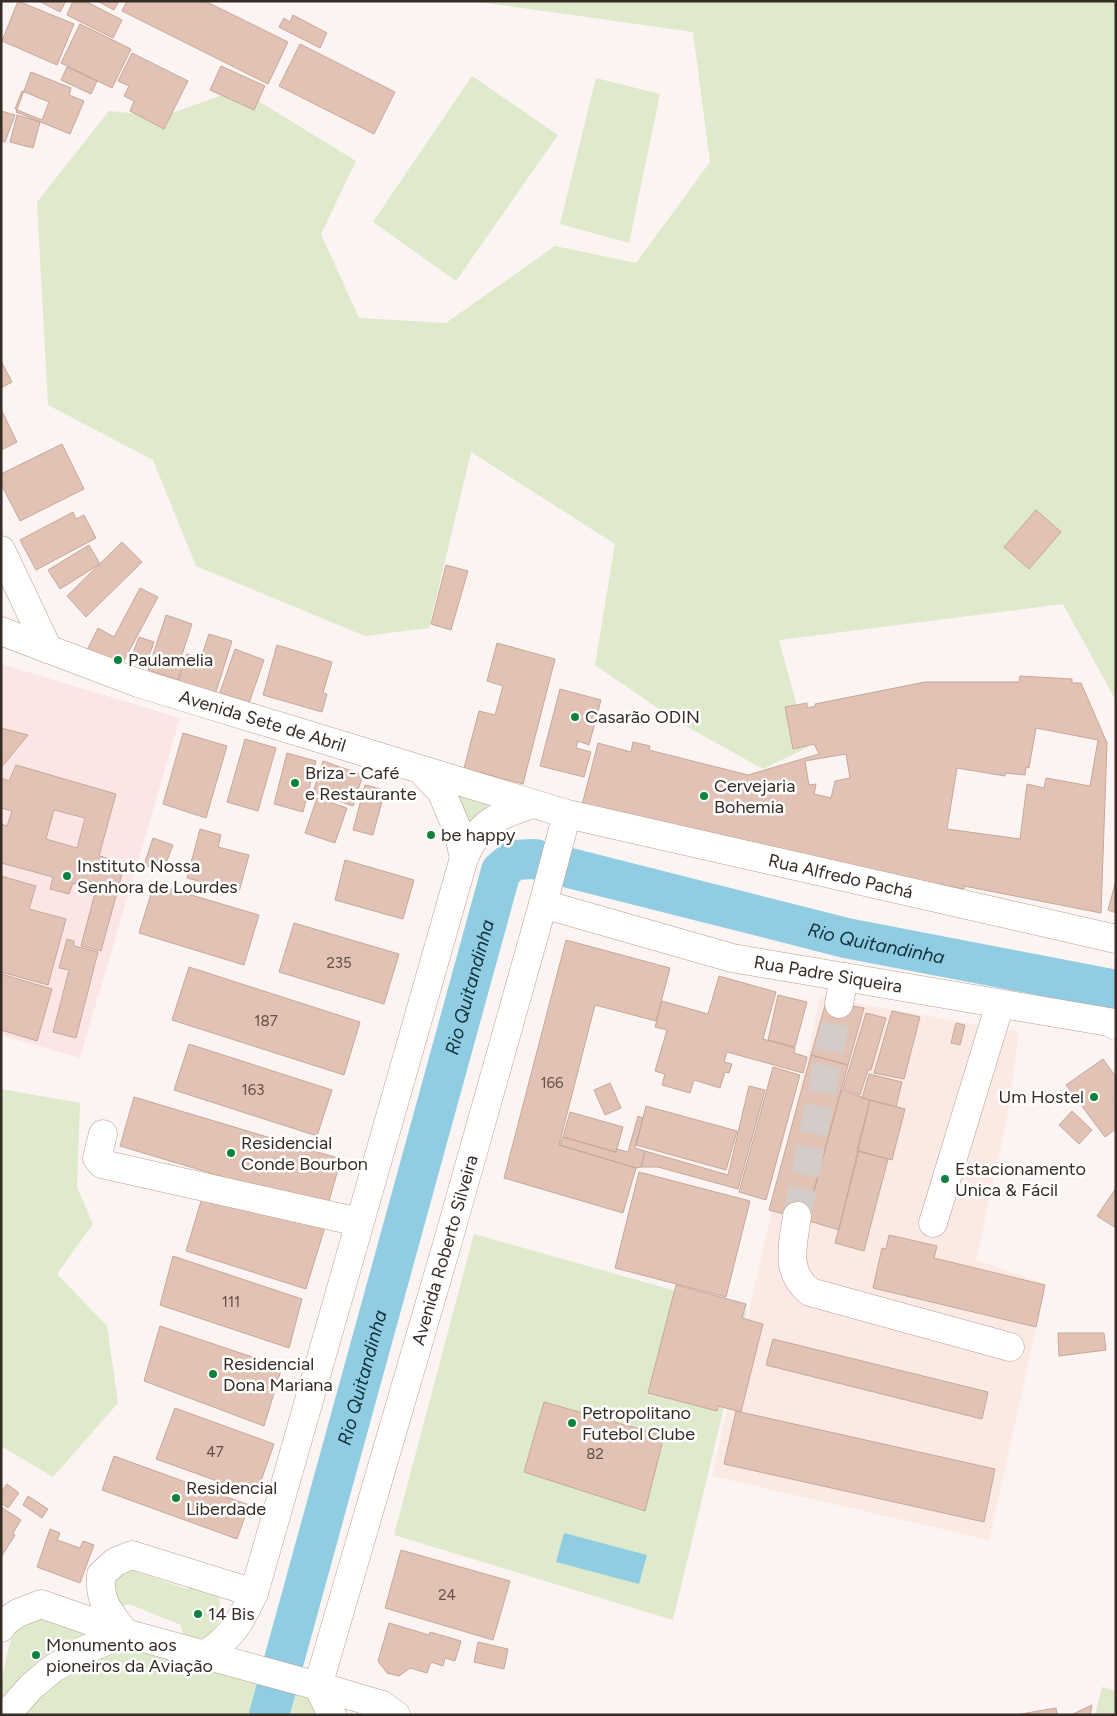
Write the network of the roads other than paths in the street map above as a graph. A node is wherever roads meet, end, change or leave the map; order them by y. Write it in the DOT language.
graph roads {
  1 [pos="1,550"];
  2 [pos="1,632"];
  3 [pos="48,649"];
  4 [pos="421,770"];
  5 [pos="532,804"];
  6 [pos="563,825"];
  7 [pos="464,858"];
  8 [pos="544,901"];
  9 [pos="1116,939"];
  10 [pos="844,977"];
  11 [pos="839,1004"];
  12 [pos="1000,1004"];
  13 [pos="1116,1026"];
  14 [pos="102,1134"];
  15 [pos="797,1216"];
  16 [pos="360,1222"];
  17 [pos="933,1223"];
  18 [pos="1010,1347"];
  19 [pos="254,1593"];
  20 [pos="1,1628"];
  21 [pos="125,1633"];
  22 [pos="206,1654"];
  23 [pos="318,1686"];
  24 [pos="6,1715"];
  25 [pos="332,1715"];
  26 [pos="396,1715"];
  1 -- 3 [label="main road"];
  2 -- 3 [label="main road, Avenida Sete de Abril"];
  3 -- 4 [label="main road, Avenida Sete de Abril"];
  4 -- 5 [label="main road, Avenida Sete de Abril"];
  4 -- 7 [label="main road"];
  5 -- 6 [label="main road, Avenida Sete de Abril"];
  5 -- 7 [label="main road"];
  6 -- 8 [label="main road, Avenida Roberto Silveira"];
  6 -- 9 [label="main road, Rua Alfredo Pachá"];
  7 -- 16 [label="main road"];
  8 -- 10 [label="main road, Rua Padre Siqueira"];
  8 -- 23 [label="main road, Avenida Roberto Silveira"];
  10 -- 11 [label="main road"];
  10 -- 12 [label="main road, Rua Padre Siqueira"];
  12 -- 13 [label="main road, Rua Padre Siqueira"];
  12 -- 17 [label="main road"];
  14 -- 16 [label="main road"];
  15 -- 18 [label="main road"];
  16 -- 19 [label="main road"];
  19 -- 21 [label="main road"];
  19 -- 22 [label="main road"];
  20 -- 21 [label="main road"];
  21 -- 22 [label="main road"];
  21 -- 24 [label="main road"];
  22 -- 23 [label="main road"];
  23 -- 25 [label="main road"];
  23 -- 26 [label="main road"];
}
